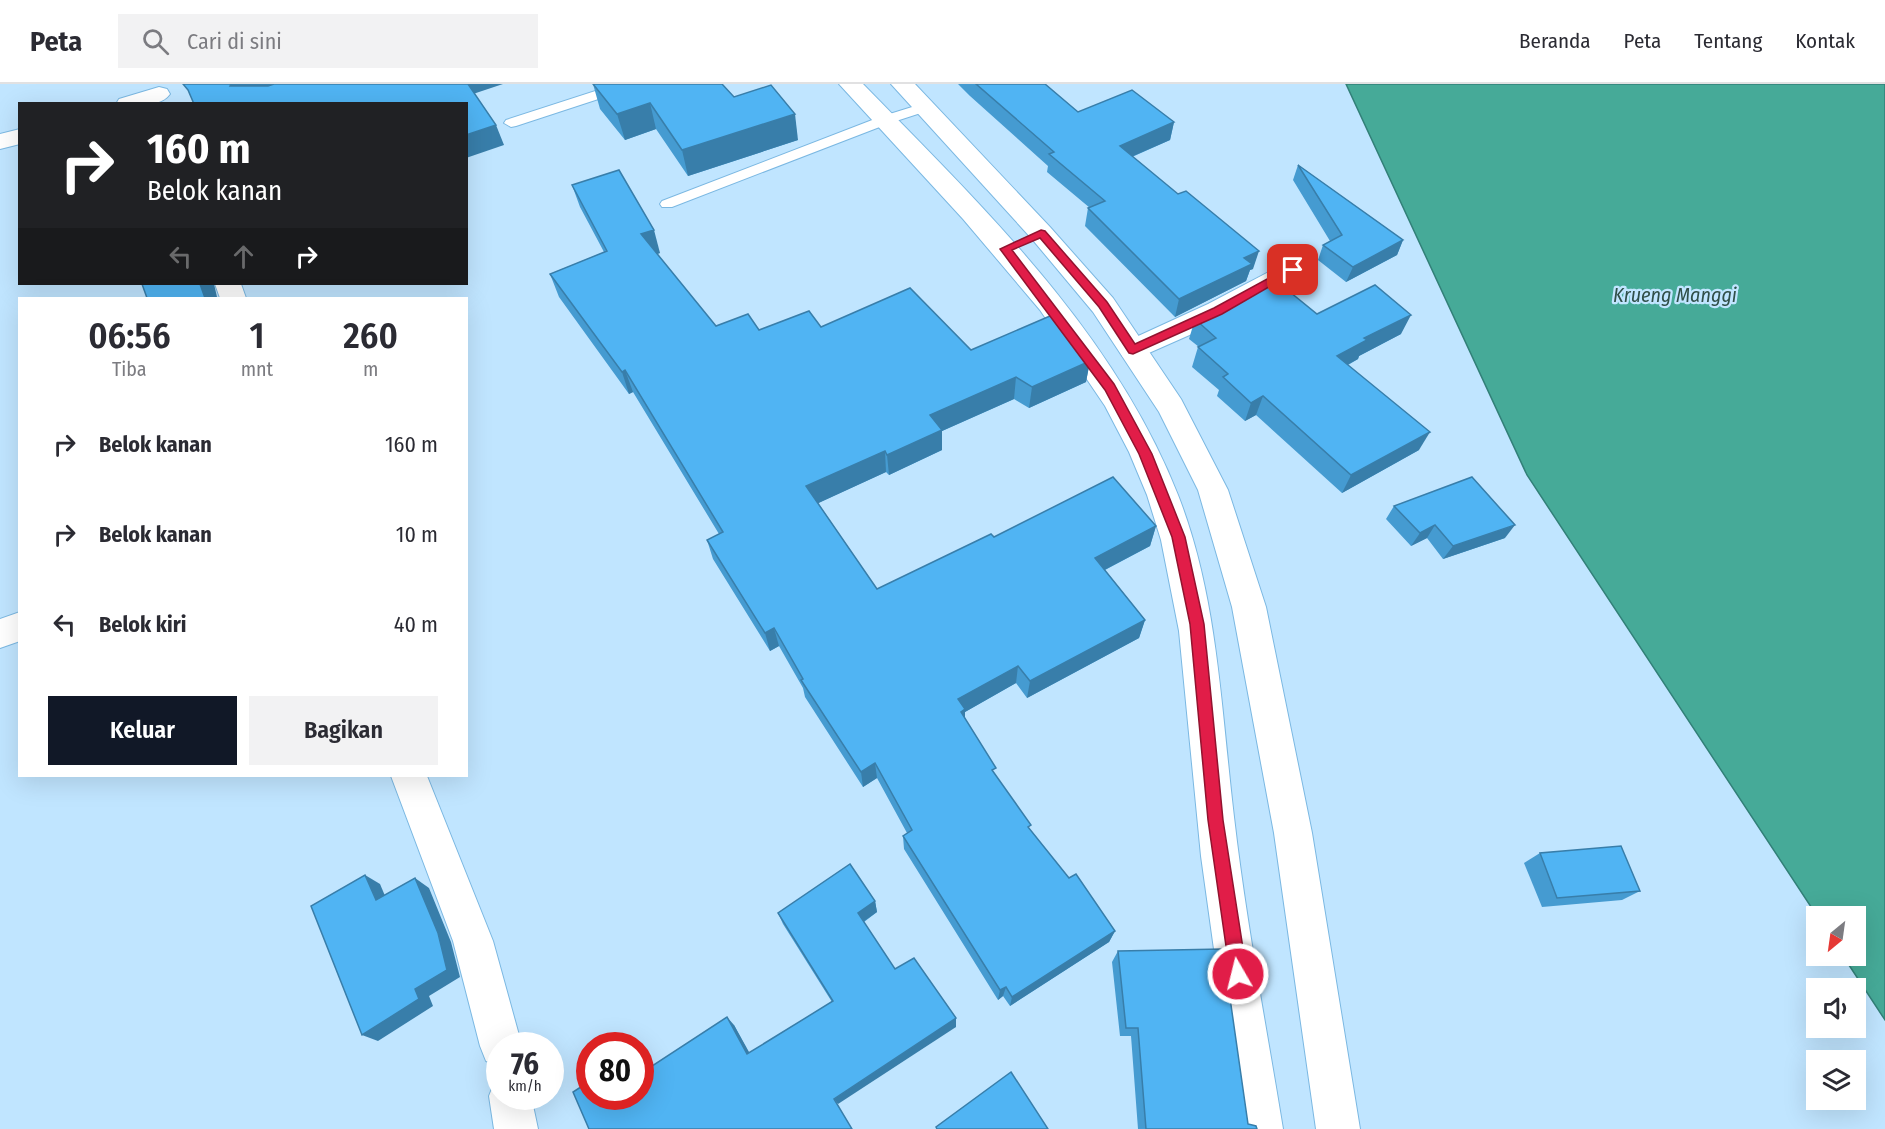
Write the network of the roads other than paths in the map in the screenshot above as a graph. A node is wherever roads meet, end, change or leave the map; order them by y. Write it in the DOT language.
graph roads {
  1 [pos="630,84"];
  2 [pos="850,84"];
  3 [pos="902,84"];
  4 [pos="158,94"];
  5 [pos="132,102"];
  6 [pos="925,107"];
  7 [pos="885,120"];
  8 [pos="511,123"];
  9 [pos="18,136"];
  10 [pos="0,141"];
  11 [pos="667,204"];
  12 [pos="1041,234"];
  13 [pos="1005,249"];
  14 [pos="1293,270"];
  15 [pos="1133,350"];
  16 [pos="18,627"];
  17 [pos="0,634"];
  18 [pos="409,777"];
  19 [pos="497,1032"];
  20 [pos="513,1110"];
  21 [pos="516,1129"];
  22 [pos="1261,1129"];
  23 [pos="1338,1129"];
  1 -- 8 [label="lane"];
  2 -- 7 [label="main road"];
  3 -- 6 [label="main road"];
  4 -- 5 [label="main road"];
  6 -- 7 [label="lane"];
  6 -- 12 [label="main road"];
  7 -- 11 [label="lane"];
  7 -- 13 [label="main road"];
  9 -- 10 [label="main road"];
  12 -- 13 [label="main road"];
  12 -- 15 [label="main road"];
  13 -- 22 [label="main road"];
  14 -- 15 [label="main road"];
  15 -- 23 [label="main road"];
  16 -- 17 [label="main road"];
  18 -- 19 [label="main road"];
  20 -- 21 [label="main road"];
}
